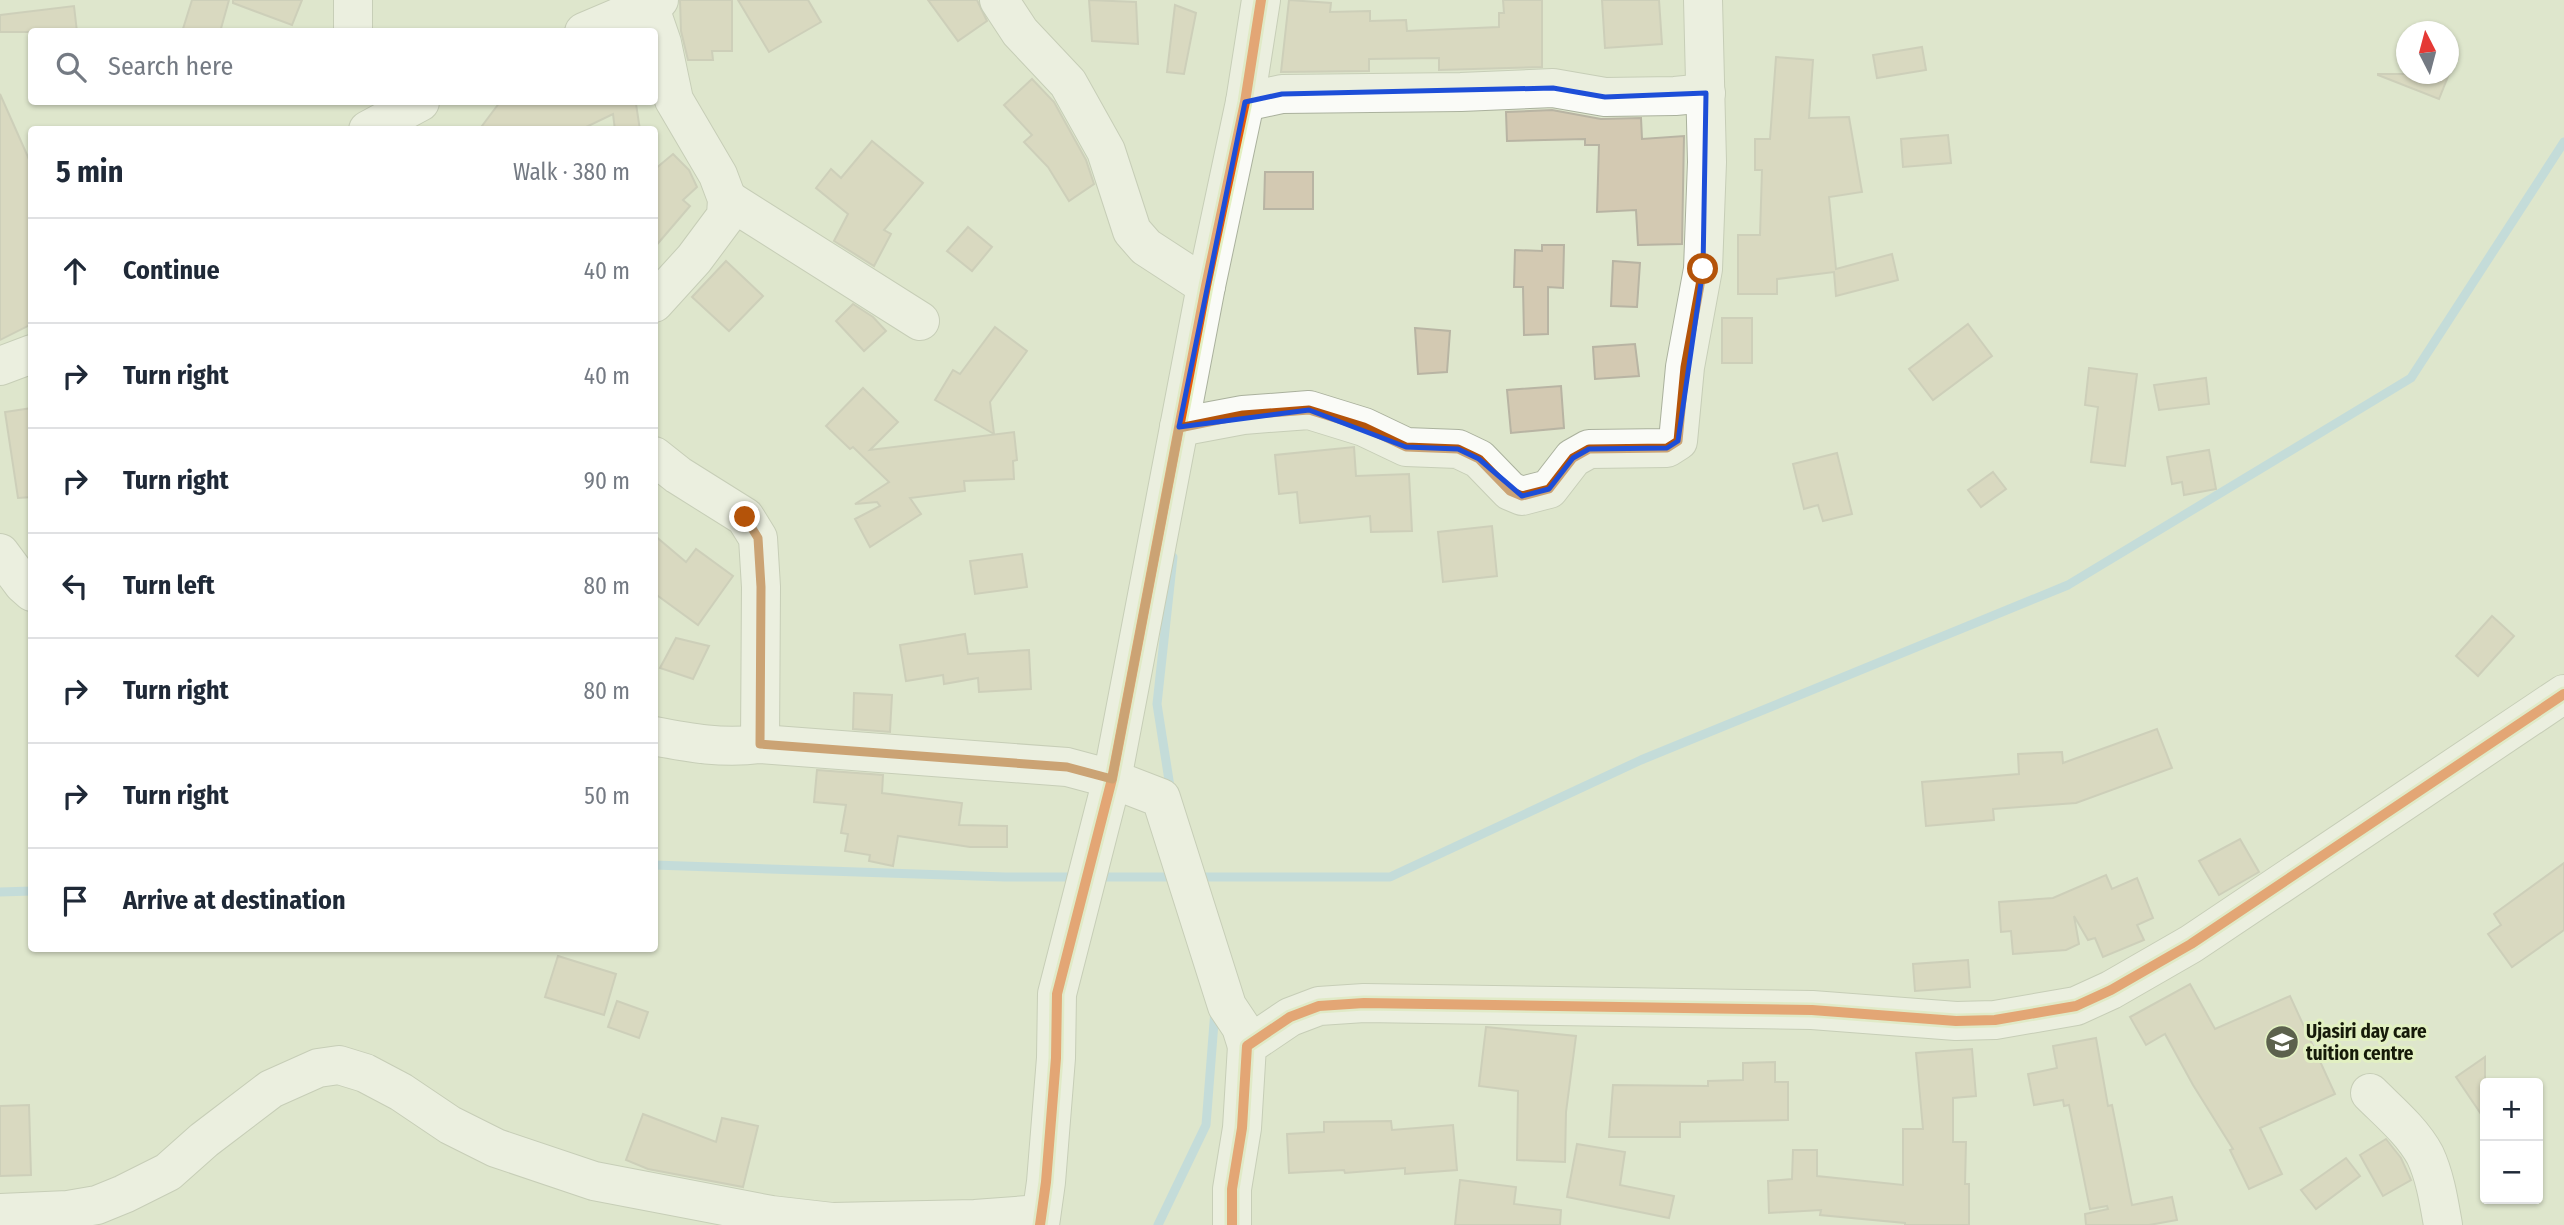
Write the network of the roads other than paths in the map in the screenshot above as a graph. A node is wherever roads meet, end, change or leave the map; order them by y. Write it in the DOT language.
graph roads {
  1 [pos="352,0"];
  2 [pos="999,0"];
  3 [pos="1261,0"];
  4 [pos="1703,0"];
  5 [pos="654,3"];
  6 [pos="353,28"];
  7 [pos="594,28"];
  8 [pos="1706,93"];
  9 [pos="1245,102"];
  10 [pos="411,105"];
  11 [pos="367,120"];
  12 [pos="727,199"];
  13 [pos="1206,286"];
  14 [pos="658,298"];
  15 [pos="920,321"];
  16 [pos="28,356"];
  17 [pos="0,366"];
  18 [pos="1179,428"];
  19 [pos="658,459"];
  20 [pos="0,553"];
  21 [pos="28,588"];
  22 [pos="2564,694"];
  23 [pos="658,737"];
  24 [pos="760,744"];
  25 [pos="1112,779"];
  26 [pos="1247,1046"];
  27 [pos="2370,1093"];
  28 [pos="0,1213"];
  29 [pos="1040,1219"];
  30 [pos="1232,1225"];
  31 [pos="2443,1225"];
  1 -- 6 [label="street"];
  2 -- 13 [label="street"];
  3 -- 9 [label="street"];
  4 -- 8 [label="street"];
  5 -- 7 [label="street"];
  5 -- 12 [label="street"];
  8 -- 9 [label="street"];
  8 -- 18 [label="street"];
  9 -- 13 [label="street"];
  10 -- 11 [label="street"];
  12 -- 14 [label="street"];
  12 -- 15 [label="street"];
  13 -- 18 [label="street"];
  16 -- 17 [label="street"];
  18 -- 25 [label="street"];
  19 -- 24 [label="street"];
  20 -- 21 [label="street"];
  22 -- 26 [label="street"];
  23 -- 24 [label="street"];
  24 -- 25 [label="street"];
  25 -- 26 [label="street"];
  25 -- 29 [label="street"];
  26 -- 30 [label="street"];
  27 -- 31 [label="street"];
  28 -- 29 [label="street"];
}
